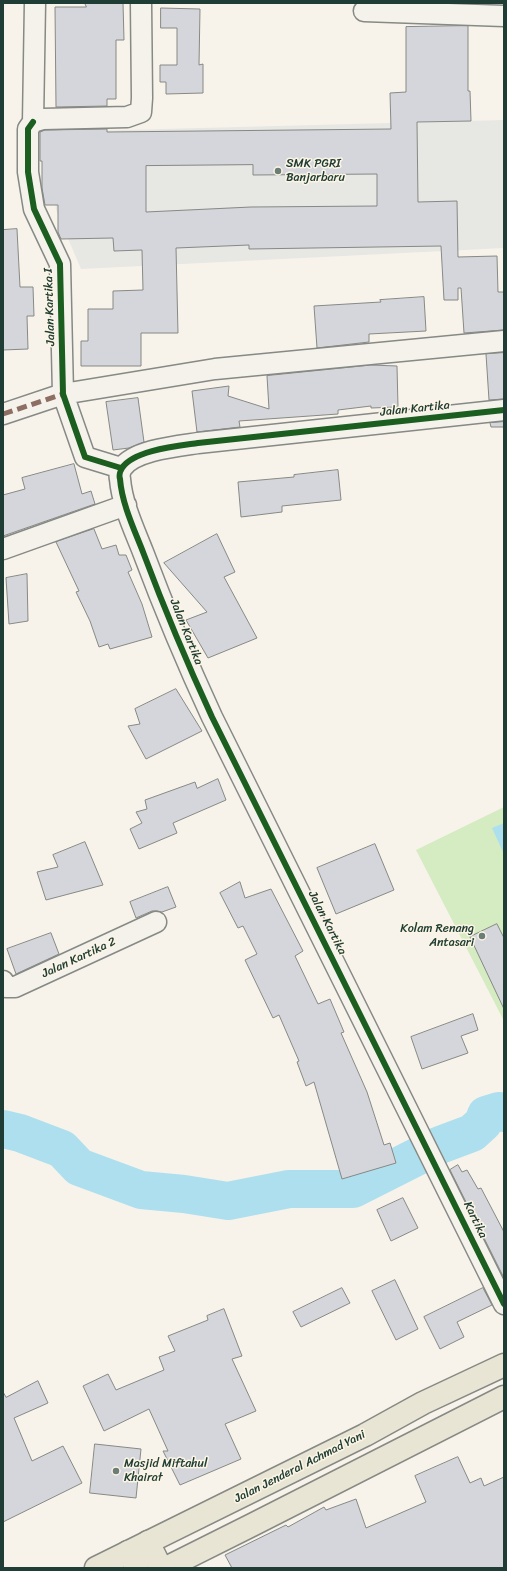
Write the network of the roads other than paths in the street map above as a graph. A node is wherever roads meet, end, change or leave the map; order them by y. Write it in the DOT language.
graph roads {
  1 [pos="35,3"];
  2 [pos="141,3"];
  3 [pos="364,11"];
  4 [pos="504,16"];
  5 [pos="33,122"];
  6 [pos="504,341"];
  7 [pos="63,394"];
  8 [pos="504,410"];
  9 [pos="3,414"];
  10 [pos="121,468"];
  11 [pos="126,505"];
  12 [pos="3,549"];
  13 [pos="156,922"];
  14 [pos="3,981"];
  15 [pos="429,1153"];
  16 [pos="504,1304"];
  17 [pos="504,1365"];
  18 [pos="504,1397"];
  19 [pos="148,1542"];
  20 [pos="132,1560"];
  21 [pos="96,1568"];
  22 [pos="161,1568"];
  23 [pos="166,1568"];
  1 -- 5 [label="street, Jalan Kartika I"];
  2 -- 5 [label="street"];
  3 -- 4 [label="street"];
  5 -- 7 [label="street, Jalan Kartika I"];
  6 -- 7 [label="street"];
  7 -- 9 [label="street"];
  7 -- 10 [label="street, Jalan Kartika I"];
  8 -- 10 [label="street, Jalan Kartika"];
  10 -- 11 [label="street, Jalan Kartika"];
  11 -- 12 [label="street"];
  11 -- 15 [label="street, Jalan Kartika"];
  13 -- 14 [label="street, Jalan Kartika 2"];
  15 -- 16 [label="street, Kartika"];
  17 -- 19 [label="main road, Jalan Jenderal Achmad Yani"];
  18 -- 23 [label="main road"];
  19 -- 20 [label="main road, Jalan Jenderal Achmad Yani"];
  19 -- 22 [label="main road"];
  20 -- 21 [label="main road, Jalan Jenderal Achmad Yani"];
}
